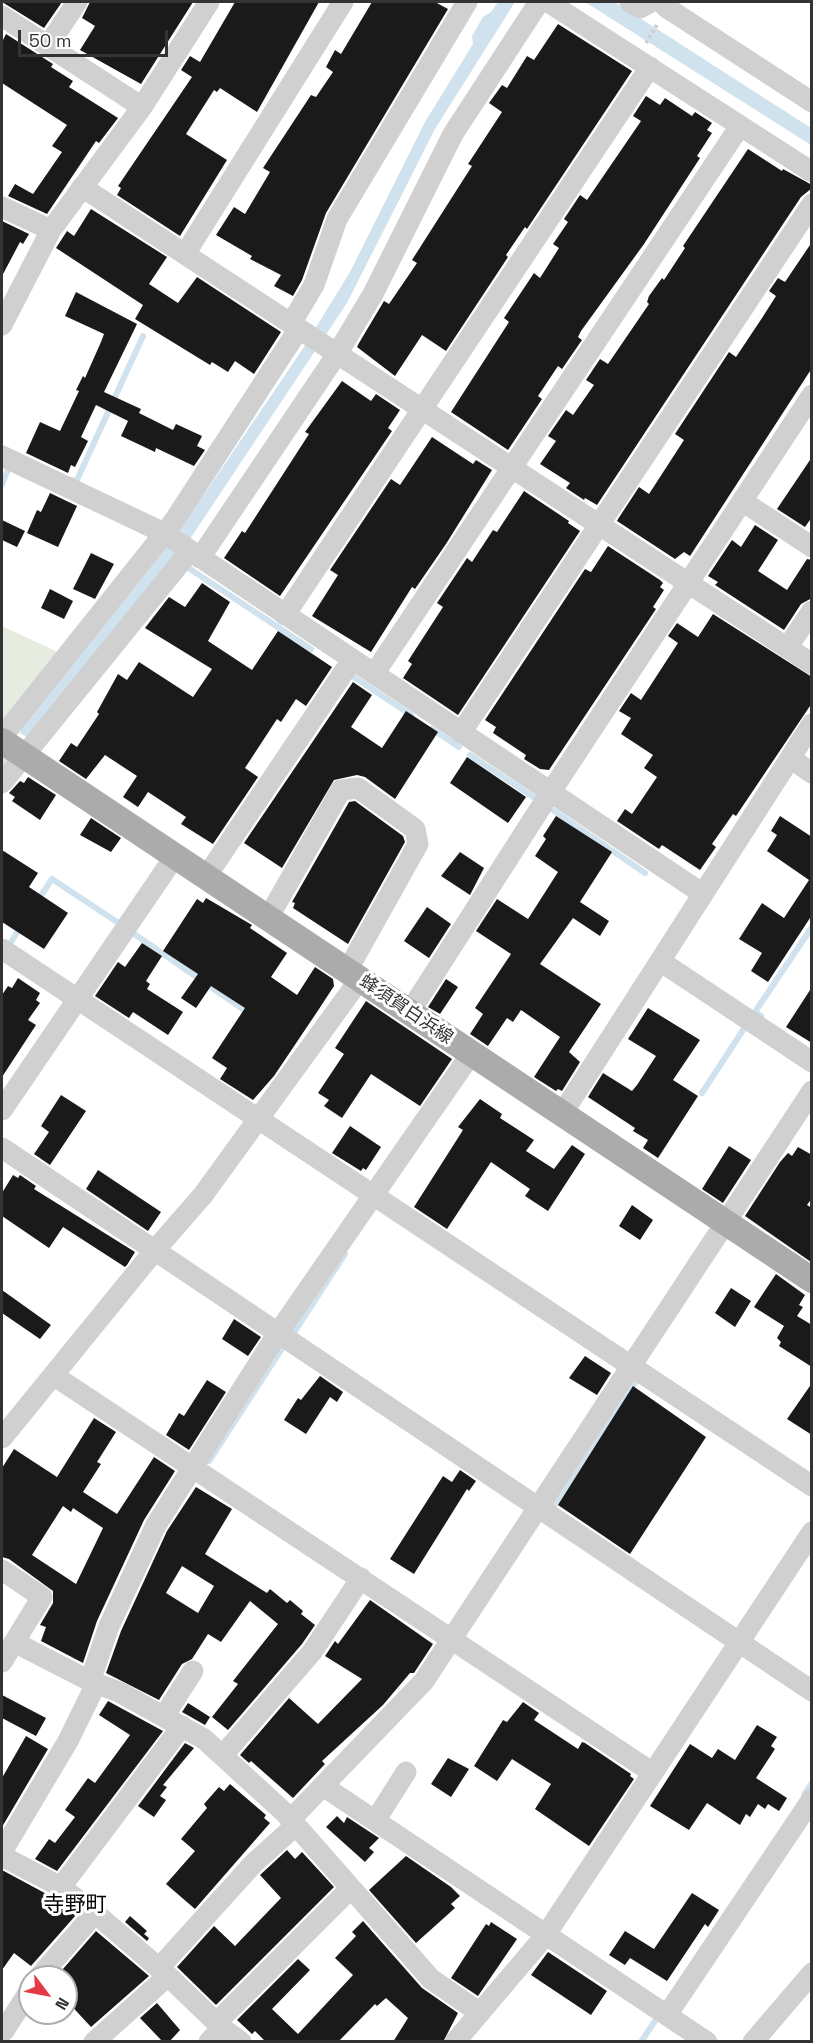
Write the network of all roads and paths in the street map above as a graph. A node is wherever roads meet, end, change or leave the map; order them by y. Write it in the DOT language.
graph roads {
  1 [pos="77,2"];
  2 [pos="209,2"];
  3 [pos="343,2"];
  4 [pos="465,2"];
  5 [pos="539,2"];
  6 [pos="548,2"];
  7 [pos="630,2"];
  8 [pos="651,2"];
  9 [pos="662,2"];
  10 [pos="2,16"];
  11 [pos="657,25"];
  12 [pos="48,46"];
  13 [pos="644,47"];
  14 [pos="650,68"];
  15 [pos="811,100"];
  16 [pos="142,107"];
  17 [pos="740,126"];
  18 [pos="812,172"];
  19 [pos="82,187"];
  20 [pos="812,204"];
  21 [pos="2,207"];
  22 [pos="51,230"];
  23 [pos="185,254"];
  24 [pos="2,325"];
  25 [pos="311,337"];
  26 [pos="812,395"];
  27 [pos="422,410"];
  28 [pos="805,418"];
  29 [pos="2,456"];
  30 [pos="511,468"];
  31 [pos="742,501"];
  32 [pos="598,525"];
  33 [pos="166,535"];
  34 [pos="812,547"];
  35 [pos="193,553"];
  36 [pos="687,583"];
  37 [pos="812,611"];
  38 [pos="285,615"];
  39 [pos="787,648"];
  40 [pos="352,660"];
  41 [pos="812,664"];
  42 [pos="374,674"];
  43 [pos="812,724"];
  44 [pos="461,733"];
  45 [pos="2,739"];
  46 [pos="24,756"];
  47 [pos="790,758"];
  48 [pos="812,773"];
  49 [pos="2,783"];
  50 [pos="550,793"];
  51 [pos="175,856"];
  52 [pos="206,877"];
  53 [pos="703,894"];
  54 [pos="268,918"];
  55 [pos="2,950"];
  56 [pos="660,961"];
  57 [pos="353,975"];
  58 [pos="76,999"];
  59 [pos="409,1012"];
  60 [pos="471,1054"];
  61 [pos="812,1062"];
  62 [pos="812,1091"];
  63 [pos="2,1110"];
  64 [pos="562,1114"];
  65 [pos="259,1121"];
  66 [pos="2,1148"];
  67 [pos="373,1194"];
  68 [pos="726,1223"];
  69 [pos="155,1250"];
  70 [pos="812,1280"];
  71 [pos="278,1334"];
  72 [pos="632,1366"];
  73 [pos="53,1376"];
  74 [pos="2,1438"];
  75 [pos="193,1466"];
  76 [pos="812,1486"];
  77 [pos="538,1508"];
  78 [pos="812,1532"];
  79 [pos="2,1570"];
  80 [pos="361,1578"];
  81 [pos="452,1638"];
  82 [pos="14,1642"];
  83 [pos="739,1642"];
  84 [pos="2,1662"];
  85 [pos="193,1671"];
  86 [pos="93,1682"];
  87 [pos="812,1691"];
  88 [pos="173,1721"];
  89 [pos="223,1755"];
  90 [pos="406,1772"];
  91 [pos="652,1773"];
  92 [pos="323,1786"];
  93 [pos="812,1799"];
  94 [pos="375,1821"];
  95 [pos="293,1823"];
  96 [pos="2,1854"];
  97 [pos="61,1887"];
  98 [pos="350,1889"];
  99 [pos="95,1913"];
  100 [pos="545,1936"];
  101 [pos="50,1965"];
  102 [pos="163,1972"];
  103 [pos="812,1973"];
  104 [pos="480,2013"];
  105 [pos="18,2014"];
  106 [pos="667,2015"];
  107 [pos="216,2031"];
  108 [pos="8,2034"];
  109 [pos="94,2042"];
  110 [pos="242,2042"];
  111 [pos="455,2042"];
  112 [pos="707,2042"];
  113 [pos="753,2042"];
  1 -- 12 [label="street"];
  2 -- 16 [label="street"];
  3 -- 23 [label="street"];
  4 -- 25 [label="street"];
  5 -- 25 [label="street"];
  6 -- 14 [label="street"];
  7 -- 8 [label="street"];
  9 -- 15 [label="street"];
  10 -- 12 [label="street"];
  11 -- 13 [label="path"];
  12 -- 16 [label="street"];
  14 -- 17 [label="street"];
  14 -- 27 [label="street"];
  16 -- 19 [label="street"];
  17 -- 18 [label="street"];
  17 -- 30 [label="street"];
  19 -- 22 [label="street"];
  19 -- 23 [label="street"];
  20 -- 32 [label="street"];
  21 -- 22 [label="street"];
  22 -- 24 [label="street"];
  23 -- 25 [label="street"];
  25 -- 27 [label="street"];
  25 -- 33 [label="street"];
  25 -- 35 [label="street"];
  26 -- 28 [label="street"];
  27 -- 30 [label="street"];
  27 -- 38 [label="street"];
  28 -- 31 [label="street"];
  29 -- 33 [label="street"];
  30 -- 32 [label="street"];
  30 -- 42 [label="street"];
  31 -- 34 [label="street"];
  31 -- 36 [label="street"];
  32 -- 36 [label="street"];
  32 -- 44 [label="street"];
  33 -- 35 [label="street"];
  33 -- 45 [label="street"];
  35 -- 38 [label="street"];
  35 -- 46 [label="street"];
  36 -- 39 [label="street"];
  36 -- 50 [label="street"];
  37 -- 39 [label="street"];
  38 -- 40 [label="street"];
  39 -- 41 [label="street"];
  40 -- 42 [label="street"];
  40 -- 52 [label="street"];
  42 -- 44 [label="street"];
  43 -- 47 [label="street"];
  44 -- 50 [label="street"];
  45 -- 46 [label="main road, 蜂須賀白浜線"];
  46 -- 49 [label="street"];
  46 -- 51 [label="main road, 蜂須賀白浜線"];
  47 -- 48 [label="street"];
  47 -- 53 [label="street"];
  50 -- 53 [label="street"];
  50 -- 59 [label="street"];
  51 -- 52 [label="main road, 蜂須賀白浜線"];
  51 -- 58 [label="street"];
  52 -- 54 [label="main road, 蜂須賀白浜線"];
  53 -- 56 [label="street"];
  54 -- 57 [label="main road, 蜂須賀白浜線"];
  54 -- 57 [label="street"];
  55 -- 58 [label="street"];
  56 -- 61 [label="street"];
  56 -- 64 [label="street"];
  57 -- 59 [label="main road, 蜂須賀白浜線"];
  57 -- 65 [label="street"];
  58 -- 63 [label="street"];
  58 -- 65 [label="street"];
  59 -- 60 [label="main road, 蜂須賀白浜線"];
  60 -- 64 [label="main road, 蜂須賀白浜線"];
  60 -- 67 [label="street"];
  62 -- 68 [label="street"];
  64 -- 68 [label="main road, 蜂須賀白浜線"];
  65 -- 67 [label="street"];
  65 -- 69 [label="street"];
  66 -- 69 [label="street"];
  67 -- 71 [label="street"];
  67 -- 72 [label="street"];
  68 -- 70 [label="main road, 蜂須賀白浜線"];
  68 -- 72 [label="street"];
  69 -- 71 [label="street"];
  69 -- 73 [label="street"];
  71 -- 75 [label="street"];
  71 -- 77 [label="street"];
  72 -- 76 [label="street"];
  72 -- 77 [label="street"];
  73 -- 74 [label="street"];
  73 -- 75 [label="street"];
  75 -- 80 [label="street"];
  75 -- 86 [label="street"];
  77 -- 81 [label="street"];
  77 -- 83 [label="street"];
  78 -- 83 [label="street"];
  79 -- 82 [label="street"];
  80 -- 81 [label="street"];
  80 -- 89 [label="street"];
  81 -- 91 [label="street"];
  81 -- 92 [label="street"];
  82 -- 84 [label="street"];
  82 -- 86 [label="street"];
  83 -- 87 [label="street"];
  83 -- 91 [label="street"];
  85 -- 88 [label="street"];
  86 -- 88 [label="street"];
  86 -- 96 [label="street"];
  88 -- 89 [label="street"];
  88 -- 97 [label="street"];
  89 -- 95 [label="street"];
  90 -- 94 [label="street"];
  91 -- 100 [label="street"];
  92 -- 94 [label="street"];
  92 -- 95 [label="street"];
  93 -- 106 [label="street"];
  94 -- 100 [label="street"];
  95 -- 98 [label="street"];
  95 -- 102 [label="street"];
  96 -- 97 [label="street"];
  97 -- 99 [label="street"];
  98 -- 104 [label="street"];
  98 -- 107 [label="street"];
  99 -- 101 [label="street"];
  99 -- 102 [label="street"];
  100 -- 104 [label="street"];
  100 -- 106 [label="street"];
  102 -- 107 [label="street"];
  102 -- 109 [label="street"];
  103 -- 113 [label="street"];
  104 -- 111 [label="street"];
  105 -- 108 [label="street"];
  106 -- 112 [label="street"];
  107 -- 110 [label="street"];
}
